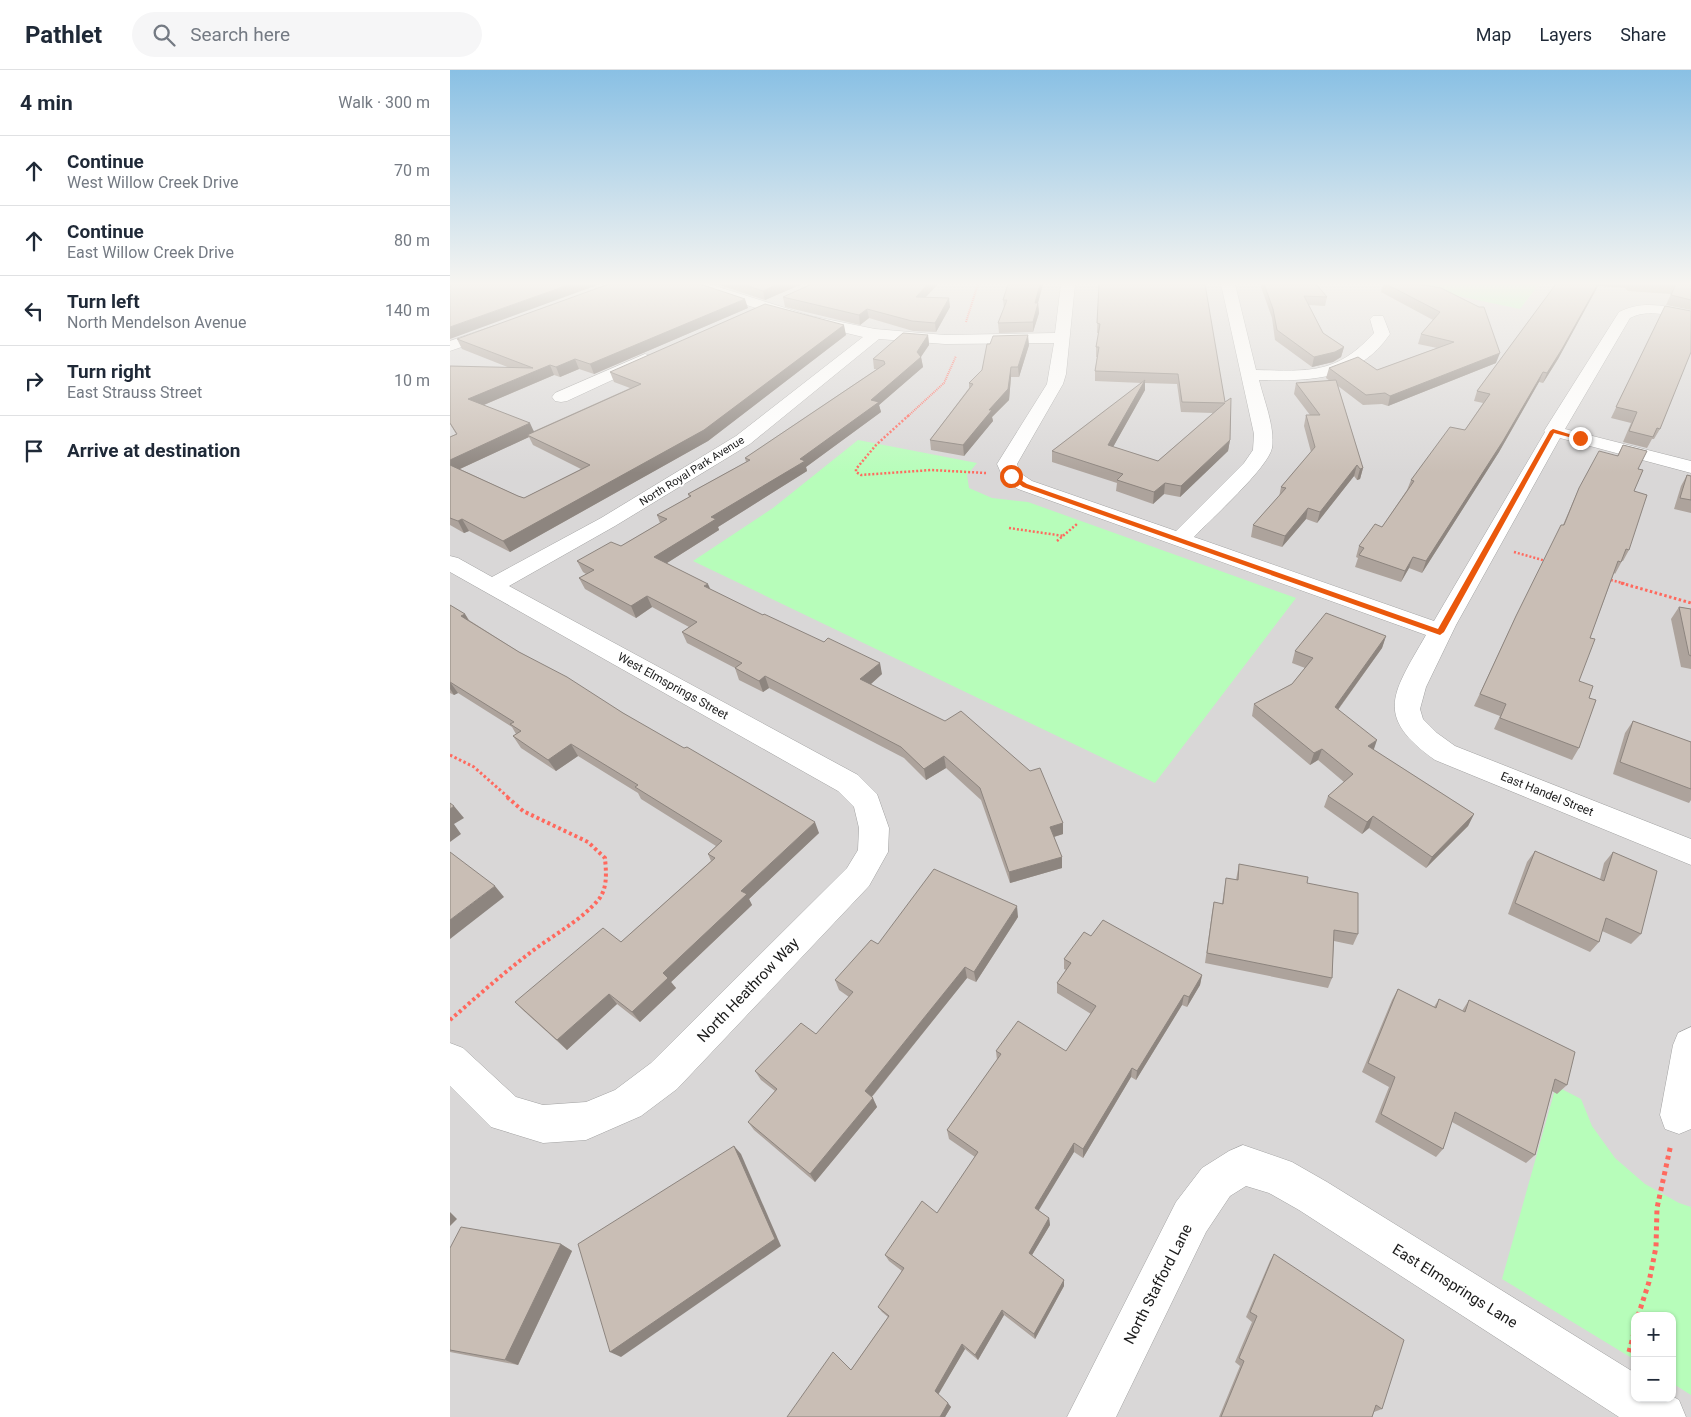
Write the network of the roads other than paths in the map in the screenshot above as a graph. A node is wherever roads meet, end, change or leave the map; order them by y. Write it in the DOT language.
graph roads {
  1 [pos="860,347"];
  2 [pos="1061,347"];
  3 [pos="1243,347"];
  4 [pos="1370,347"];
  5 [pos="1604,347"];
  6 [pos="659,353"];
  7 [pos="1249,375"];
  8 [pos="560,397"];
  9 [pos="1553,431"];
  10 [pos="1691,467"];
  11 [pos="1179,540"];
  12 [pos="450,563"];
  13 [pos="493,586"];
  14 [pos="1440,632"];
  15 [pos="874,828"];
  16 [pos="1691,852"];
  17 [pos="1691,1045"];
  18 [pos="450,1061"];
  19 [pos="1678,1115"];
  20 [pos="1243,1165"];
  21 [pos="1091,1417"];
  22 [pos="1662,1417"];
  1 -- 13 [label="street, North Royal Park Avenue"];
  2 -- 11 [label="street"];
  3 -- 7 [label="street"];
  4 -- 7 [label="street"];
  5 -- 9 [label="street"];
  6 -- 8 [label="street"];
  7 -- 11 [label="street"];
  9 -- 10 [label="street"];
  9 -- 14 [label="street"];
  11 -- 14 [label="street"];
  12 -- 13 [label="street, West Elmsprings Street"];
  13 -- 15 [label="street, West Elmsprings Street"];
  14 -- 16 [label="street, East Handel Street"];
  15 -- 18 [label="street, North Heathrow Way"];
  17 -- 19 [label="street"];
  20 -- 21 [label="street, North Stafford Lane"];
  20 -- 22 [label="street, East Elmsprings Lane"];
}
